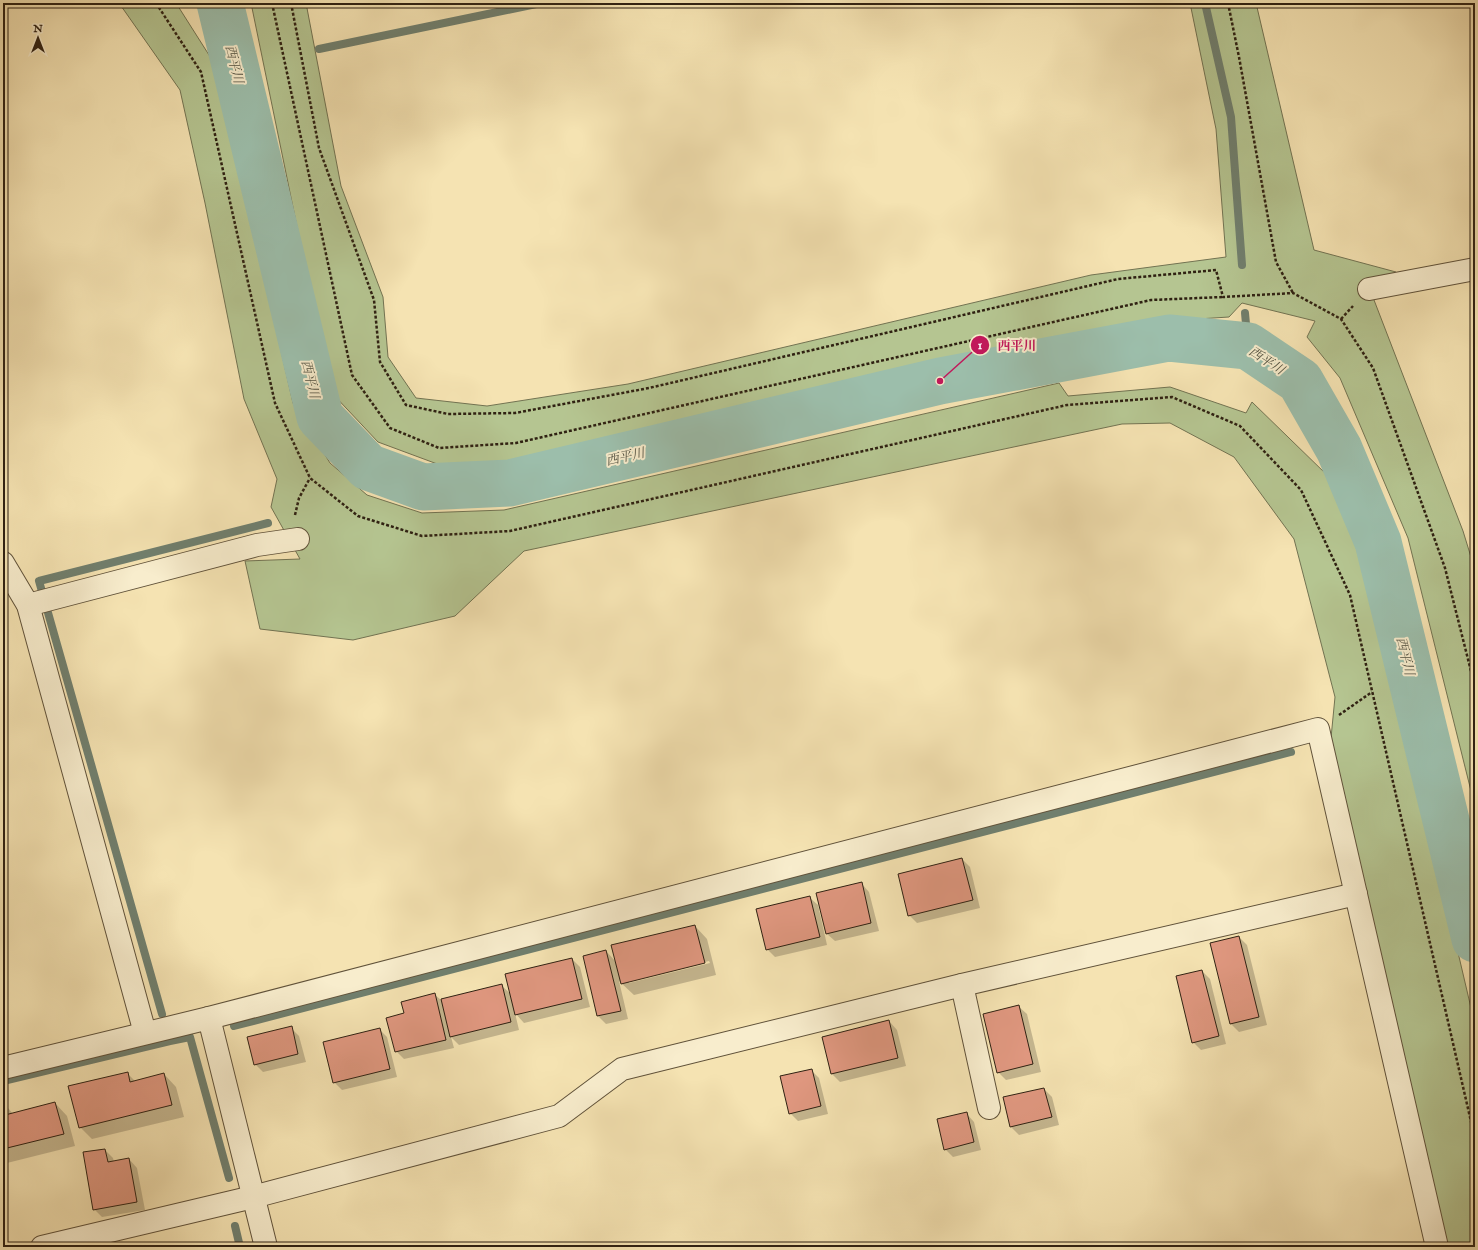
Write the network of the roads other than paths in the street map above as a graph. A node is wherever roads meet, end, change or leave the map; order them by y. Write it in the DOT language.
graph roads {
  1 [pos="1475,269"];
  2 [pos="1369,289"];
  3 [pos="298,539"];
  4 [pos="3,563"];
  5 [pos="28,605"];
  6 [pos="1356,894"];
  7 [pos="962,985"];
  8 [pos="209,1018"];
  9 [pos="145,1033"];
  10 [pos="3,1068"];
  11 [pos="989,1108"];
  12 [pos="253,1197"];
  13 [pos="42,1247"];
  14 [pos="266,1247"];
  15 [pos="1437,1247"];
  1 -- 2 [label="street"];
  3 -- 5 [label="street"];
  4 -- 5 [label="street"];
  5 -- 9 [label="street"];
  6 -- 7 [label="street"];
  6 -- 8 [label="street"];
  6 -- 15 [label="street"];
  7 -- 11 [label="street"];
  7 -- 12 [label="street"];
  8 -- 9 [label="street"];
  8 -- 12 [label="street"];
  9 -- 10 [label="street"];
  12 -- 13 [label="street"];
  12 -- 14 [label="street"];
}
